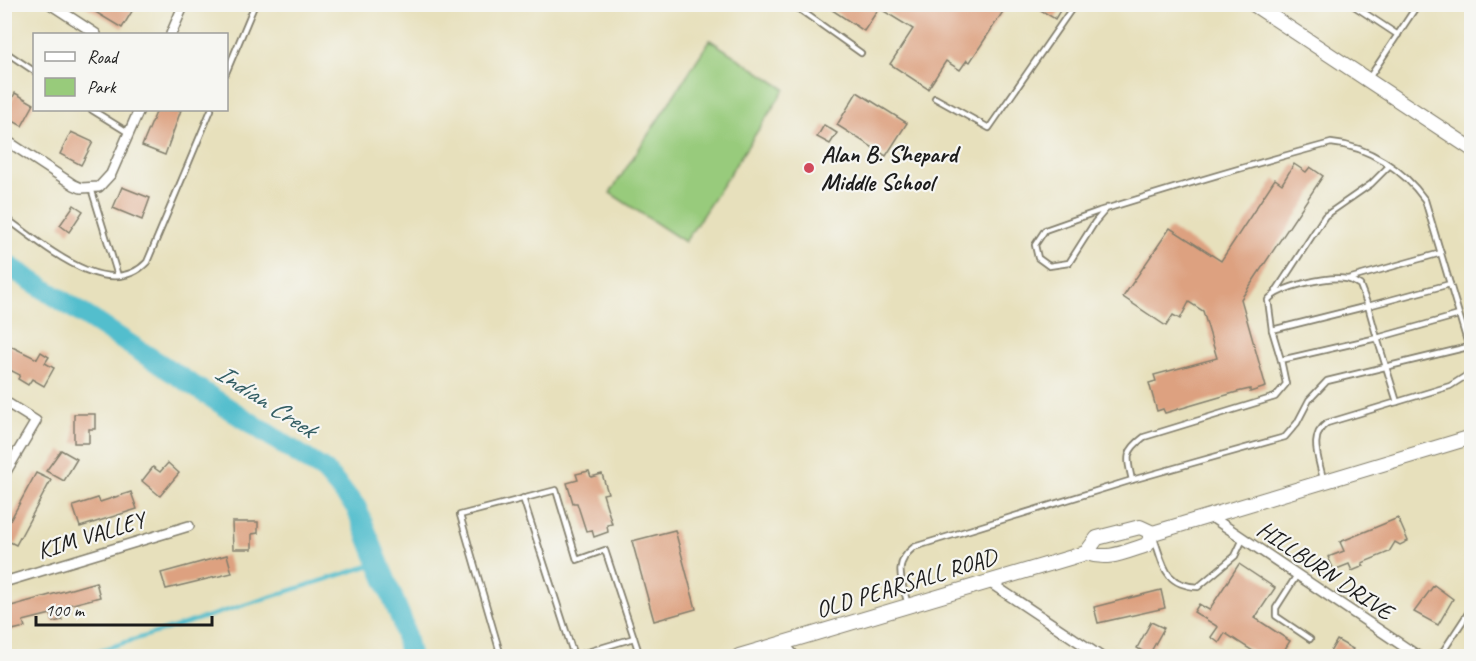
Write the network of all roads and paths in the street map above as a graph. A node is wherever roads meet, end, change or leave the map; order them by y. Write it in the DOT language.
graph roads {
  1 [pos="50,4"];
  2 [pos="255,4"];
  3 [pos="792,4"];
  4 [pos="1075,4"];
  5 [pos="1253,4"];
  6 [pos="1351,4"];
  7 [pos="183,5"];
  8 [pos="1417,5"];
  9 [pos="94,33"];
  10 [pos="171,33"];
  11 [pos="1398,35"];
  12 [pos="4,51"];
  13 [pos="861,53"];
  14 [pos="228,68"];
  15 [pos="33,70"];
  16 [pos="1367,80"];
  17 [pos="935,98"];
  18 [pos="94,111"];
  19 [pos="139,111"];
  20 [pos="211,111"];
  21 [pos="129,133"];
  22 [pos="4,139"];
  23 [pos="1472,149"];
  24 [pos="1389,165"];
  25 [pos="95,188"];
  26 [pos="1107,208"];
  27 [pos="4,217"];
  28 [pos="1441,253"];
  29 [pos="118,276"];
  30 [pos="1348,279"];
  31 [pos="1450,284"];
  32 [pos="1276,291"];
  33 [pos="1368,306"];
  34 [pos="1459,315"];
  35 [pos="1272,330"];
  36 [pos="1377,338"];
  37 [pos="1468,347"];
  38 [pos="1472,358"];
  39 [pos="1281,360"];
  40 [pos="1384,368"];
  41 [pos="1472,372"];
  42 [pos="4,401"];
  43 [pos="1397,402"];
  44 [pos="1472,437"];
  45 [pos="4,475"];
  46 [pos="1132,480"];
  47 [pos="1324,481"];
  48 [pos="524,498"];
  49 [pos="1210,516"];
  50 [pos="189,525"];
  51 [pos="1152,533"];
  52 [pos="1243,539"];
  53 [pos="1086,553"];
  54 [pos="1297,575"];
  55 [pos="4,582"];
  56 [pos="989,582"];
  57 [pos="908,605"];
  58 [pos="1472,607"];
  59 [pos="634,638"];
  60 [pos="1310,639"];
  61 [pos="784,643"];
  62 [pos="574,656"];
  63 [pos="501,657"];
  64 [pos="640,657"];
  65 [pos="739,657"];
  66 [pos="794,657"];
  67 [pos="1100,657"];
  68 [pos="1418,657"];
  69 [pos="1440,657"];
  1 -- 9 [label="street"];
  2 -- 14 [label="lane"];
  3 -- 13 [label="lane"];
  4 -- 17 [label="lane"];
  5 -- 16 [label="main road"];
  6 -- 11 [label="lane"];
  7 -- 10 [label="street"];
  8 -- 11 [label="lane"];
  11 -- 16 [label="lane"];
  12 -- 15 [label="lane"];
  16 -- 23 [label="main road"];
  18 -- 21 [label="lane"];
  19 -- 21 [label="street"];
  20 -- 29 [label="lane"];
  21 -- 25 [label="street"];
  22 -- 25 [label="street"];
  24 -- 26 [label="lane"];
  24 -- 28 [label="lane"];
  24 -- 32 [label="lane"];
  25 -- 29 [label="lane"];
  26 -- 26 [label="lane"];
  27 -- 29 [label="lane"];
  28 -- 30 [label="lane"];
  28 -- 31 [label="lane"];
  30 -- 32 [label="lane"];
  30 -- 33 [label="lane"];
  31 -- 33 [label="lane"];
  31 -- 34 [label="lane"];
  32 -- 35 [label="lane"];
  33 -- 35 [label="lane"];
  33 -- 36 [label="lane"];
  34 -- 36 [label="lane"];
  34 -- 37 [label="lane"];
  35 -- 39 [label="lane"];
  36 -- 39 [label="lane"];
  36 -- 40 [label="lane"];
  37 -- 38 [label="lane"];
  37 -- 40 [label="lane"];
  39 -- 46 [label="lane"];
  40 -- 43 [label="lane"];
  40 -- 46 [label="lane"];
  41 -- 43 [label="lane"];
  42 -- 45 [label="street"];
  43 -- 47 [label="lane"];
  44 -- 47 [label="main road, OLD PEARSALL ROAD"];
  46 -- 57 [label="lane"];
  47 -- 49 [label="main road, OLD PEARSALL ROAD"];
  48 -- 59 [label="lane"];
  48 -- 62 [label="lane"];
  48 -- 63 [label="lane"];
  49 -- 51 [label="main road, OLD PEARSALL ROAD"];
  49 -- 52 [label="street, HILLBURN DRIVE"];
  50 -- 55 [label="street, KIM VALLEY"];
  51 -- 52 [label="lane"];
  51 -- 53 [label="main road, OLD PEARSALL ROAD"];
  51 -- 53 [label="main road, OLD PEARSALL ROAD"];
  52 -- 54 [label="street, HILLBURN DRIVE"];
  53 -- 56 [label="main road, OLD PEARSALL ROAD"];
  54 -- 60 [label="lane"];
  54 -- 68 [label="street, HILLBURN DRIVE"];
  56 -- 57 [label="main road, OLD PEARSALL ROAD"];
  56 -- 67 [label="street"];
  57 -- 61 [label="main road, OLD PEARSALL ROAD"];
  58 -- 69 [label="lane"];
  59 -- 62 [label="lane"];
  59 -- 64 [label="lane"];
  61 -- 65 [label="main road, OLD PEARSALL ROAD"];
  61 -- 66 [label="street"];
}
